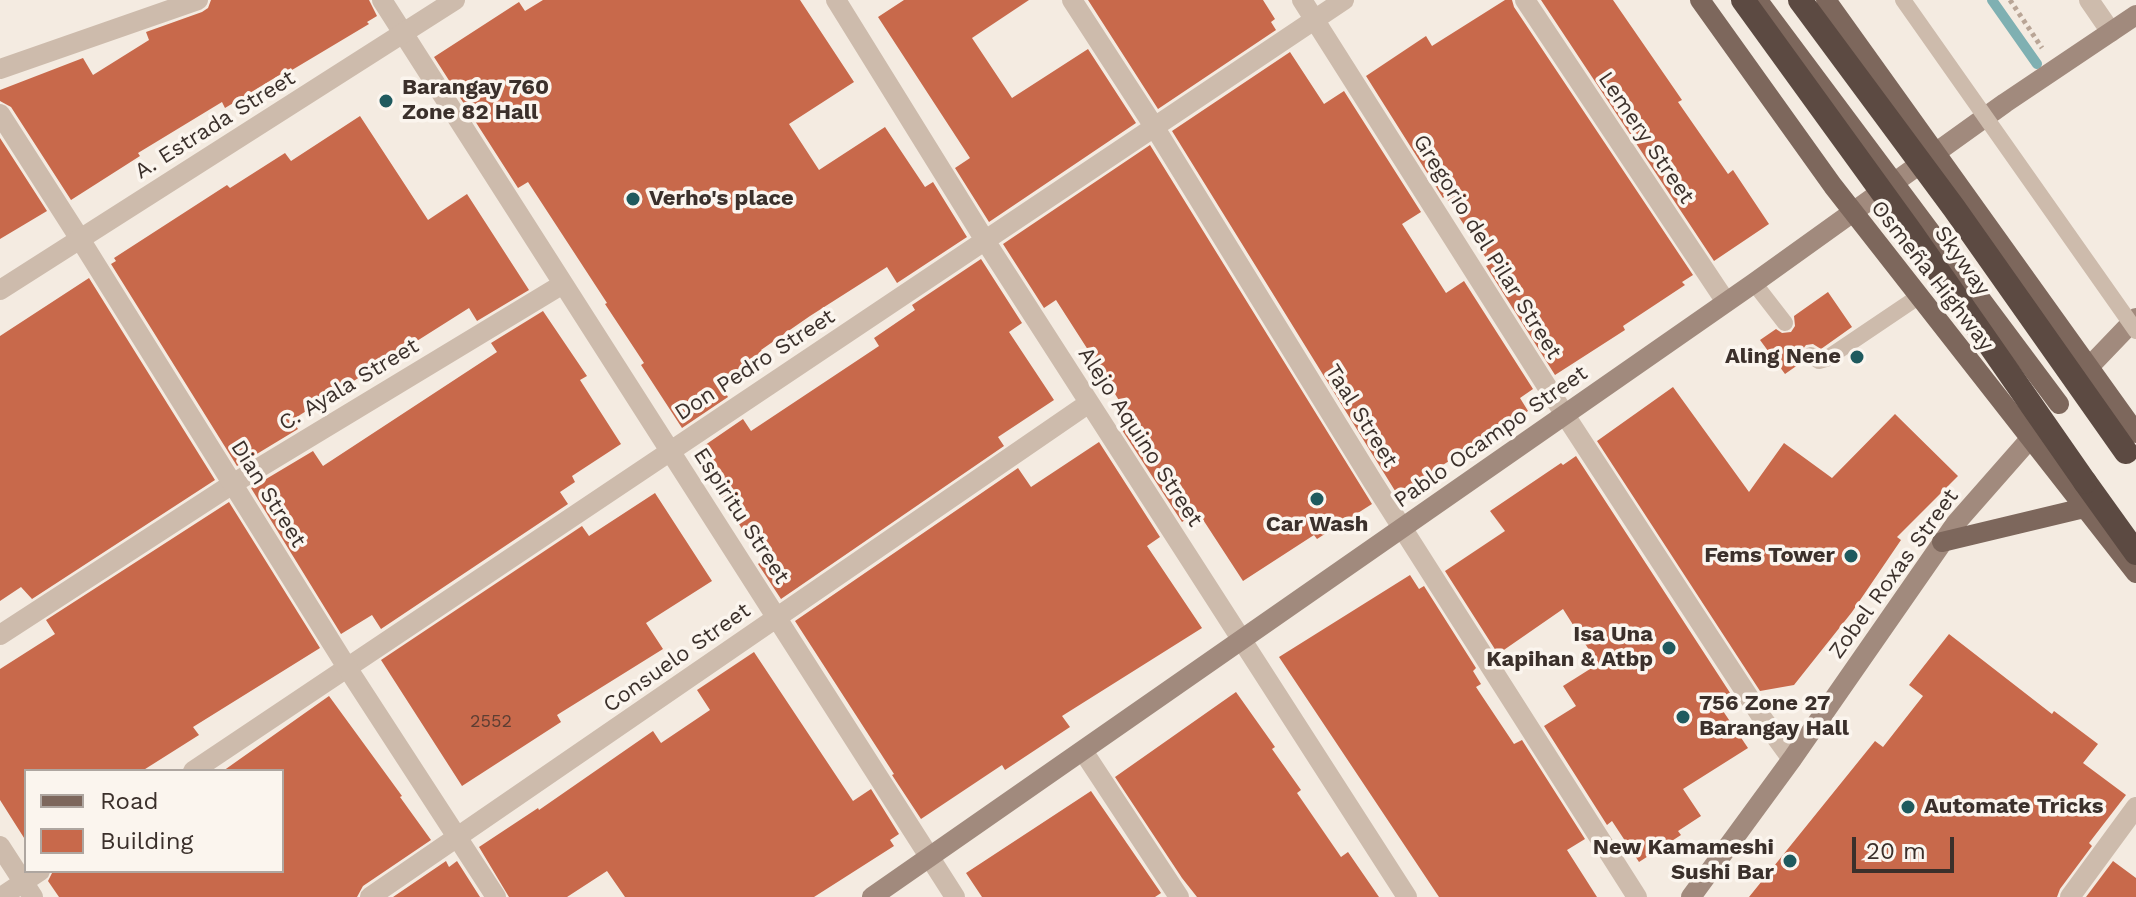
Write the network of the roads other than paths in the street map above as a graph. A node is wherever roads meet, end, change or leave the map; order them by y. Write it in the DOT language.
graph roads {
  1 [pos="198,0"];
  2 [pos="382,0"];
  3 [pos="455,0"];
  4 [pos="836,0"];
  5 [pos="1072,0"];
  6 [pos="1302,0"];
  7 [pos="1344,0"];
  8 [pos="1525,0"];
  9 [pos="1700,0"];
  10 [pos="1743,0"];
  11 [pos="1757,0"];
  12 [pos="1800,0"];
  13 [pos="1826,0"];
  14 [pos="1903,0"];
  15 [pos="2089,0"];
  16 [pos="2136,15"];
  17 [pos="1314,19"];
  18 [pos="2111,32"];
  19 [pos="403,33"];
  20 [pos="0,69"];
  21 [pos="0,114"];
  22 [pos="1155,128"];
  23 [pos="1937,153"];
  24 [pos="1895,183"];
  25 [pos="1853,212"];
  26 [pos="80,239"];
  27 [pos="986,242"];
  28 [pos="1754,283"];
  29 [pos="563,284"];
  30 [pos="0,290"];
  31 [pos="1918,297"];
  32 [pos="1726,302"];
  33 [pos="2136,318"];
  34 [pos="1785,323"];
  35 [pos="2136,331"];
  36 [pos="1811,355"];
  37 [pos="2089,367"];
  38 [pos="1089,403"];
  39 [pos="2059,404"];
  40 [pos="1565,415"];
  41 [pos="2136,433"];
  42 [pos="2029,440"];
  43 [pos="669,450"];
  44 [pos="2136,466"];
  45 [pos="234,483"];
  46 [pos="2084,508"];
  47 [pos="1402,529"];
  48 [pos="1942,542"];
  49 [pos="2136,553"];
  50 [pos="2136,573"];
  51 [pos="777,618"];
  52 [pos="0,635"];
  53 [pos="1242,640"];
  54 [pos="348,669"];
  55 [pos="1083,751"];
  56 [pos="1792,759"];
  57 [pos="196,769"];
  58 [pos="2136,807"];
  59 [pos="458,837"];
  60 [pos="0,846"];
  61 [pos="930,857"];
  62 [pos="32,883"];
  63 [pos="1,897"];
  64 [pos="370,897"];
  65 [pos="496,897"];
  66 [pos="872,897"];
  67 [pos="955,897"];
  68 [pos="1179,897"];
  69 [pos="1407,897"];
  70 [pos="1637,897"];
  71 [pos="1691,897"];
  72 [pos="2070,897"];
  1 -- 20 [label="street"];
  2 -- 19 [label="street, Espiritu Street"];
  3 -- 19 [label="street, A. Estrada Street"];
  4 -- 27 [label="street, Alejo Aquino Street"];
  5 -- 22 [label="street, Taal Street"];
  6 -- 17 [label="street, Gregorio del Pilar Street"];
  7 -- 17 [label="street, Don Pedro Street"];
  8 -- 32 [label="street, Lemery Street"];
  9 -- 25 [label="main road, Osmeña Highway"];
  10 -- 49 [label="highway, Skyway, bridge"];
  11 -- 24 [label="main road, Osmeña Highway"];
  12 -- 44 [label="highway, Skyway, bridge"];
  13 -- 23 [label="main road"];
  14 -- 35 [label="lane, bridge"];
  15 -- 18 [label="street"];
  16 -- 18 [label="main road, Pablo Ocampo Street"];
  17 -- 22 [label="street, Don Pedro Street"];
  17 -- 40 [label="street, Gregorio del Pilar Street"];
  18 -- 23 [label="main road, Pablo Ocampo Street"];
  19 -- 26 [label="street, A. Estrada Street"];
  19 -- 29 [label="street, Espiritu Street"];
  21 -- 26 [label="street, Dian Street"];
  22 -- 27 [label="street, Don Pedro Street"];
  22 -- 47 [label="street, Taal Street"];
  23 -- 24 [label="main road, Pablo Ocampo Street"];
  23 -- 37 [label="main road"];
  24 -- 25 [label="main road, Pablo Ocampo Street"];
  24 -- 39 [label="main road, Osmeña Highway"];
  25 -- 28 [label="main road, Pablo Ocampo Street"];
  25 -- 31 [label="main road, Osmeña Highway"];
  26 -- 30 [label="street, A. Estrada Street"];
  26 -- 45 [label="street, Dian Street"];
  27 -- 38 [label="street, Alejo Aquino Street"];
  27 -- 43 [label="street, Don Pedro Street"];
  28 -- 32 [label="main road, Pablo Ocampo Street"];
  28 -- 34 [label="lane"];
  29 -- 43 [label="street, Espiritu Street"];
  29 -- 45 [label="street, C. Ayala Street"];
  31 -- 36 [label="lane"];
  31 -- 42 [label="main road, Osmeña Highway"];
  32 -- 40 [label="main road, Pablo Ocampo Street"];
  33 -- 37 [label="main road"];
  37 -- 41 [label="main road"];
  38 -- 51 [label="street, Consuelo Street"];
  38 -- 53 [label="street, Alejo Aquino Street"];
  40 -- 47 [label="main road, Pablo Ocampo Street"];
  40 -- 56 [label="street, Gregorio del Pilar Street"];
  42 -- 46 [label="main road, Osmeña Highway"];
  42 -- 48 [label="main road, Zobel Roxas Street"];
  43 -- 51 [label="street, Espiritu Street"];
  43 -- 54 [label="street, Don Pedro Street"];
  45 -- 52 [label="street, C. Ayala Street"];
  45 -- 54 [label="street, Dian Street"];
  46 -- 48 [label="main road"];
  46 -- 50 [label="main road, Osmeña Highway"];
  47 -- 53 [label="main road, Pablo Ocampo Street"];
  47 -- 70 [label="street, Taal Street"];
  48 -- 56 [label="main road, Zobel Roxas Street"];
  51 -- 59 [label="street, Consuelo Street"];
  51 -- 61 [label="street, Espiritu Street"];
  53 -- 55 [label="main road, Pablo Ocampo Street"];
  53 -- 69 [label="street, Alejo Aquino Street"];
  54 -- 57 [label="street, Don Pedro Street"];
  54 -- 59 [label="street, Dian Street"];
  55 -- 61 [label="main road, Pablo Ocampo Street"];
  55 -- 68 [label="street"];
  56 -- 71 [label="main road, Zobel Roxas Street"];
  58 -- 72 [label="street"];
  59 -- 64 [label="street, Consuelo Street"];
  59 -- 65 [label="street, Dian Street"];
  60 -- 62 [label="street"];
  61 -- 66 [label="main road, Pablo Ocampo Street"];
  61 -- 67 [label="street, Espiritu Street"];
  62 -- 63 [label="street"];
}
